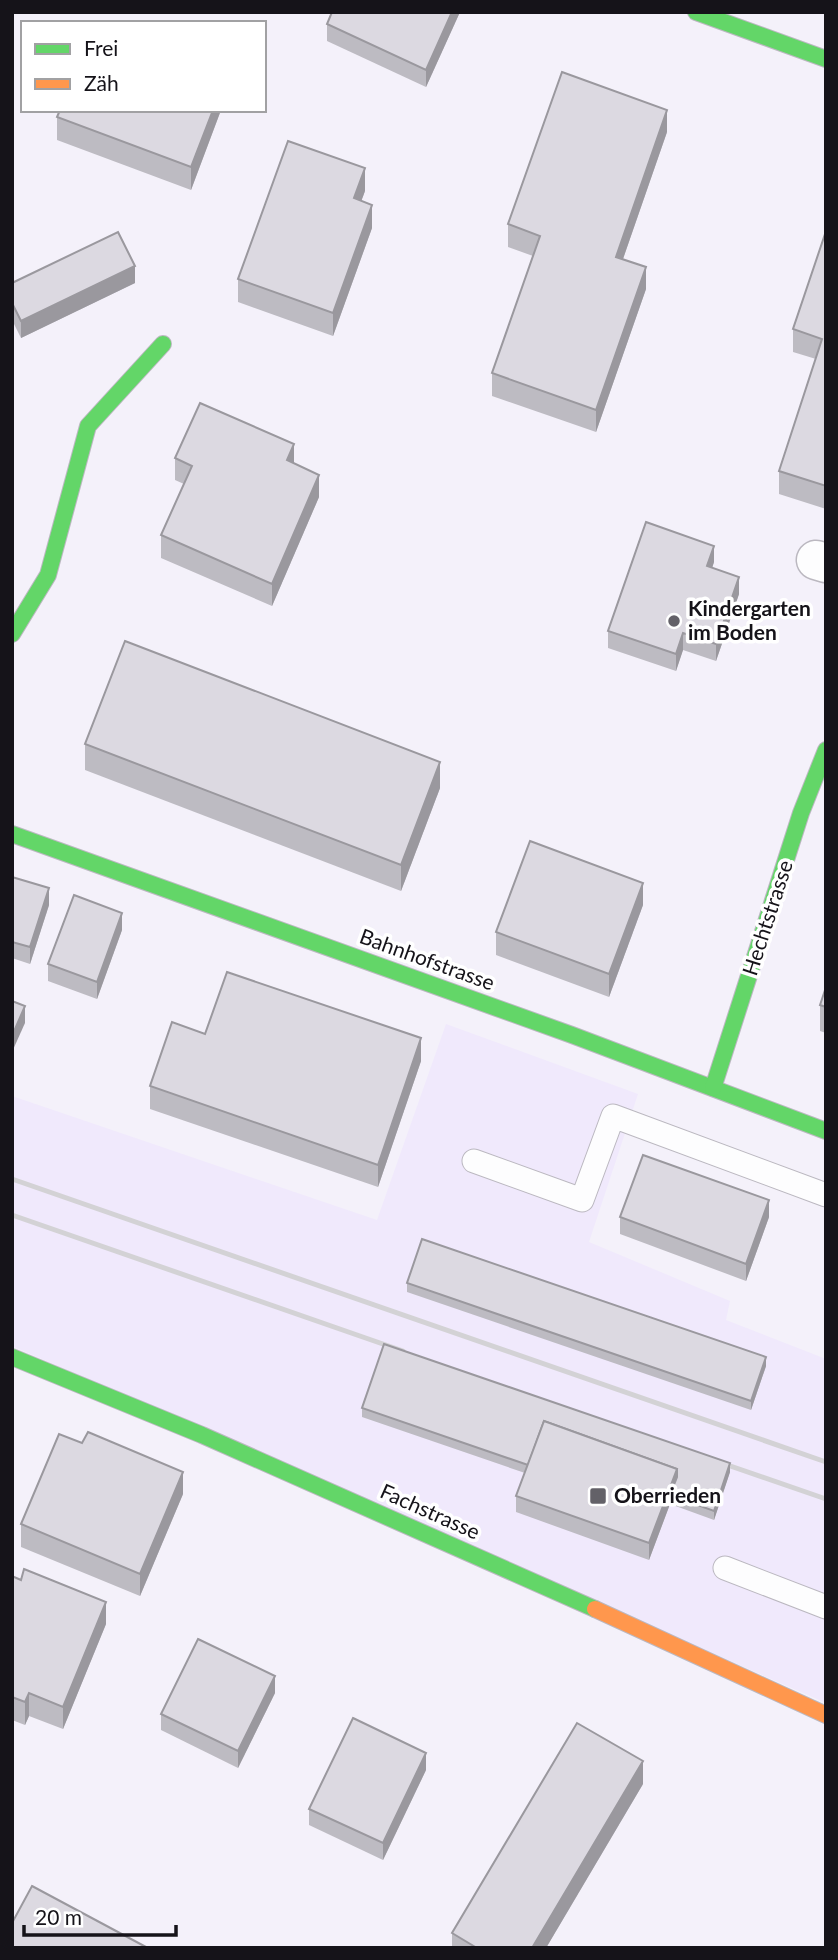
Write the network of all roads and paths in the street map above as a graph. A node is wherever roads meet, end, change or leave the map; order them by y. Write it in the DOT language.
graph roads {
  1 [pos="696,12"];
  2 [pos="826,59"];
  3 [pos="163,344"];
  4 [pos="12,634"];
  5 [pos="826,750"];
  6 [pos="12,834"];
  7 [pos="713,1088"];
  8 [pos="826,1131"];
  9 [pos="474,1161"];
  10 [pos="826,1195"];
  11 [pos="12,1357"];
  12 [pos="725,1568"];
  13 [pos="826,1607"];
  14 [pos="826,1715"];
  1 -- 2 [label="street"];
  3 -- 4 [label="street"];
  5 -- 7 [label="street, Hechtstrasse"];
  6 -- 7 [label="street, Bahnhofstrasse"];
  7 -- 8 [label="street, Bahnhofstrasse"];
  9 -- 10 [label="lane"];
  11 -- 14 [label="street, Fachstrasse"];
  12 -- 13 [label="lane"];
}
